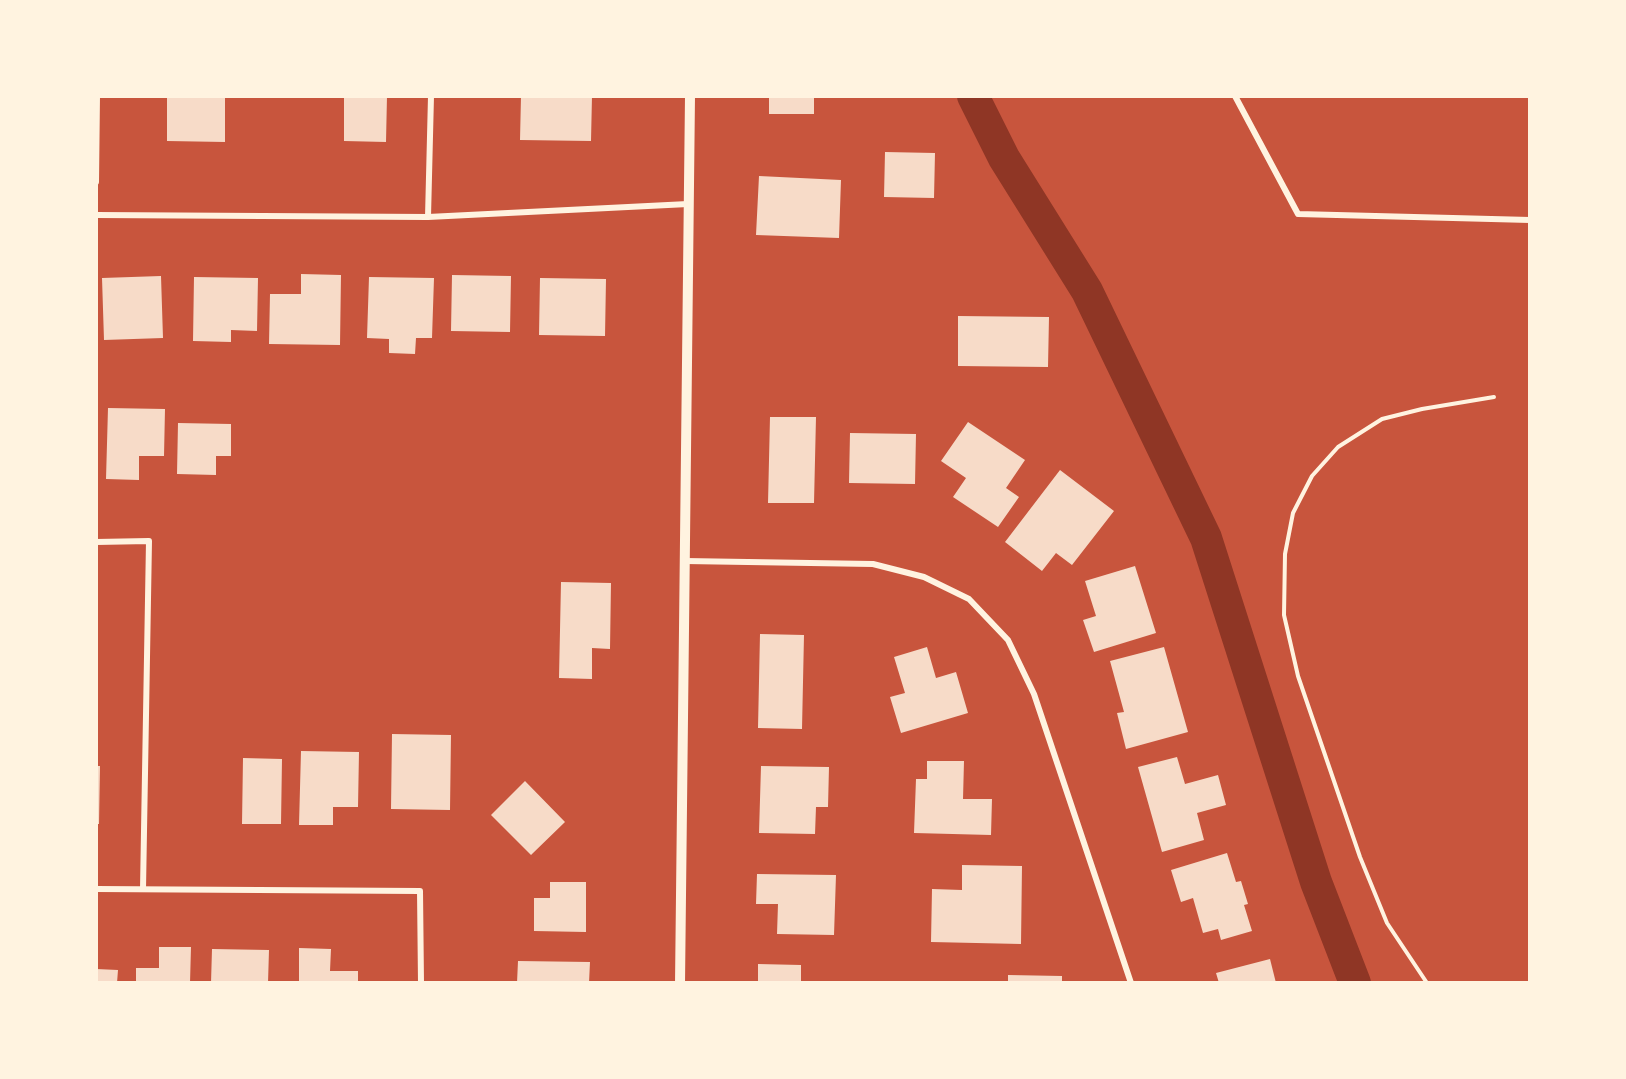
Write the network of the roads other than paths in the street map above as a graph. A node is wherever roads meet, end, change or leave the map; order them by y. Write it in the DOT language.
graph roads {
  1 [pos="97,96"];
  2 [pos="431,96"];
  3 [pos="690,96"];
  4 [pos="1235,96"];
  5 [pos="96,182"];
  6 [pos="688,204"];
  7 [pos="96,215"];
  8 [pos="428,217"];
  9 [pos="1530,220"];
  10 [pos="96,542"];
  11 [pos="685,561"];
  12 [pos="96,889"];
  13 [pos="143,889"];
  14 [pos="421,983"];
  15 [pos="680,983"];
  16 [pos="1131,983"];
  1 -- 5 [label="street"];
  2 -- 8 [label="street"];
  3 -- 6 [label="street"];
  4 -- 9 [label="street"];
  6 -- 8 [label="street"];
  6 -- 11 [label="street"];
  7 -- 8 [label="street"];
  10 -- 13 [label="street"];
  11 -- 15 [label="street"];
  11 -- 16 [label="street"];
  12 -- 13 [label="street"];
  13 -- 14 [label="street"];
}
